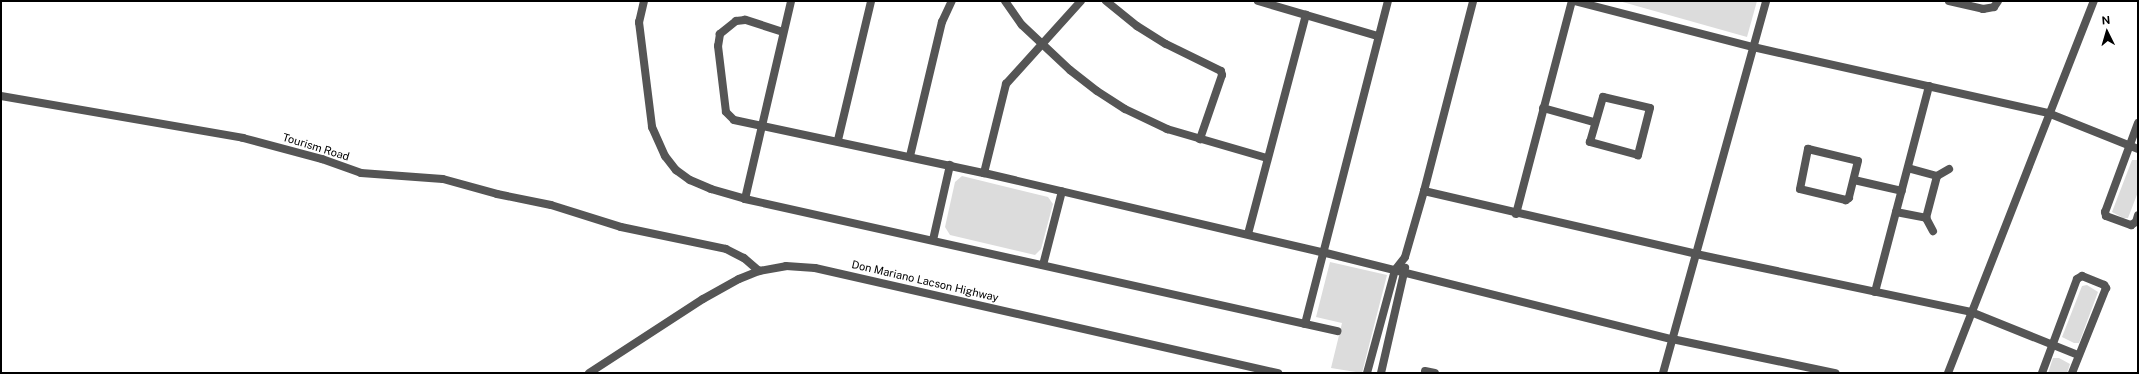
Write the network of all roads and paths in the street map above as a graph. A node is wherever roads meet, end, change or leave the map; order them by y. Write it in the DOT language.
graph roads {
  1 [pos="644,1"];
  2 [pos="791,1"];
  3 [pos="871,1"];
  4 [pos="952,1"];
  5 [pos="1005,1"];
  6 [pos="1082,1"];
  7 [pos="1106,1"];
  8 [pos="1258,1"];
  9 [pos="1388,1"];
  10 [pos="1473,1"];
  11 [pos="1573,1"];
  12 [pos="1766,1"];
  13 [pos="1949,1"];
  14 [pos="1998,1"];
  15 [pos="2094,1"];
  16 [pos="1306,15"];
  17 [pos="783,32"];
  18 [pos="1378,36"];
  19 [pos="1042,44"];
  20 [pos="1753,47"];
  21 [pos="1929,86"];
  22 [pos="1,96"];
  23 [pos="1543,108"];
  24 [pos="2048,113"];
  25 [pos="1594,122"];
  26 [pos="2138,123"];
  27 [pos="762,127"];
  28 [pos="1200,139"];
  29 [pos="838,140"];
  30 [pos="2134,148"];
  31 [pos="910,156"];
  32 [pos="1267,158"];
  33 [pos="950,165"];
  34 [pos="1908,168"];
  35 [pos="1949,169"];
  36 [pos="984,173"];
  37 [pos="1937,176"];
  38 [pos="1854,180"];
  39 [pos="1062,191"];
  40 [pos="1424,191"];
  41 [pos="1902,191"];
  42 [pos="745,199"];
  43 [pos="1896,212"];
  44 [pos="1516,214"];
  45 [pos="2138,215"];
  46 [pos="1926,218"];
  47 [pos="1933,231"];
  48 [pos="1248,234"];
  49 [pos="933,240"];
  50 [pos="1322,252"];
  51 [pos="1696,254"];
  52 [pos="1405,257"];
  53 [pos="1043,265"];
  54 [pos="1395,270"];
  55 [pos="759,271"];
  56 [pos="1405,272"];
  57 [pos="1875,292"];
  58 [pos="1971,312"];
  59 [pos="1305,324"];
  60 [pos="1337,331"];
  61 [pos="1672,339"];
  62 [pos="2053,344"];
  63 [pos="2078,355"];
  64 [pos="1425,371"];
  65 [pos="589,373"];
  66 [pos="1278,373"];
  67 [pos="1367,373"];
  68 [pos="1381,373"];
  69 [pos="1435,373"];
  70 [pos="1663,373"];
  71 [pos="1835,373"];
  72 [pos="1948,373"];
  73 [pos="2042,373"];
  74 [pos="2072,373"];
  1 -- 42 [label="street"];
  2 -- 17 [label="street"];
  3 -- 29 [label="street"];
  4 -- 31 [label="street"];
  5 -- 19 [label="street"];
  6 -- 19 [label="street"];
  7 -- 28 [label="street"];
  8 -- 16 [label="street"];
  9 -- 18 [label="street"];
  10 -- 40 [label="street"];
  11 -- 20 [label="street"];
  11 -- 23 [label="street"];
  12 -- 20 [label="street"];
  13 -- 14 [label="street"];
  15 -- 24 [label="street"];
  16 -- 18 [label="street"];
  16 -- 32 [label="street"];
  17 -- 27 [label="street"];
  17 -- 27 [label="street"];
  18 -- 50 [label="street"];
  19 -- 28 [label="street"];
  19 -- 36 [label="street"];
  20 -- 21 [label="street"];
  20 -- 51 [label="street"];
  21 -- 24 [label="street"];
  21 -- 34 [label="street"];
  22 -- 55 [label="street, Tourism Road"];
  23 -- 25 [label="street"];
  23 -- 44 [label="street"];
  24 -- 30 [label="street"];
  24 -- 58 [label="street"];
  25 -- 25 [label="street"];
  26 -- 30 [label="street"];
  27 -- 29 [label="street"];
  27 -- 42 [label="street"];
  28 -- 32 [label="street"];
  29 -- 31 [label="street"];
  30 -- 45 [label="street"];
  31 -- 33 [label="street"];
  32 -- 48 [label="street"];
  33 -- 36 [label="street"];
  33 -- 49 [label="street"];
  34 -- 37 [label="street"];
  34 -- 41 [label="street"];
  35 -- 37 [label="street"];
  36 -- 39 [label="street"];
  37 -- 46 [label="street"];
  38 -- 38 [label="street"];
  38 -- 41 [label="street"];
  39 -- 48 [label="street"];
  39 -- 53 [label="street"];
  40 -- 44 [label="street"];
  40 -- 52 [label="street"];
  41 -- 43 [label="street"];
  42 -- 49 [label="street"];
  43 -- 46 [label="street"];
  43 -- 57 [label="street"];
  44 -- 51 [label="street"];
  46 -- 47 [label="street"];
  48 -- 50 [label="street"];
  49 -- 53 [label="street"];
  50 -- 54 [label="street"];
  50 -- 59 [label="street"];
  51 -- 57 [label="street"];
  51 -- 61 [label="street"];
  52 -- 54 [label="street"];
  52 -- 56 [label="street"];
  53 -- 59 [label="street"];
  54 -- 56 [label="street"];
  54 -- 67 [label="street"];
  55 -- 65 [label="street, Don Mariano Lacson Highway"];
  55 -- 66 [label="street, Don Mariano Lacson Highway"];
  56 -- 61 [label="street"];
  56 -- 68 [label="street"];
  57 -- 58 [label="street"];
  58 -- 62 [label="street"];
  58 -- 72 [label="street"];
  59 -- 60 [label="street"];
  61 -- 70 [label="street"];
  61 -- 71 [label="street"];
  62 -- 63 [label="street"];
  62 -- 63 [label="street"];
  62 -- 73 [label="street"];
  63 -- 74 [label="street"];
  64 -- 69 [label="street"];
}
